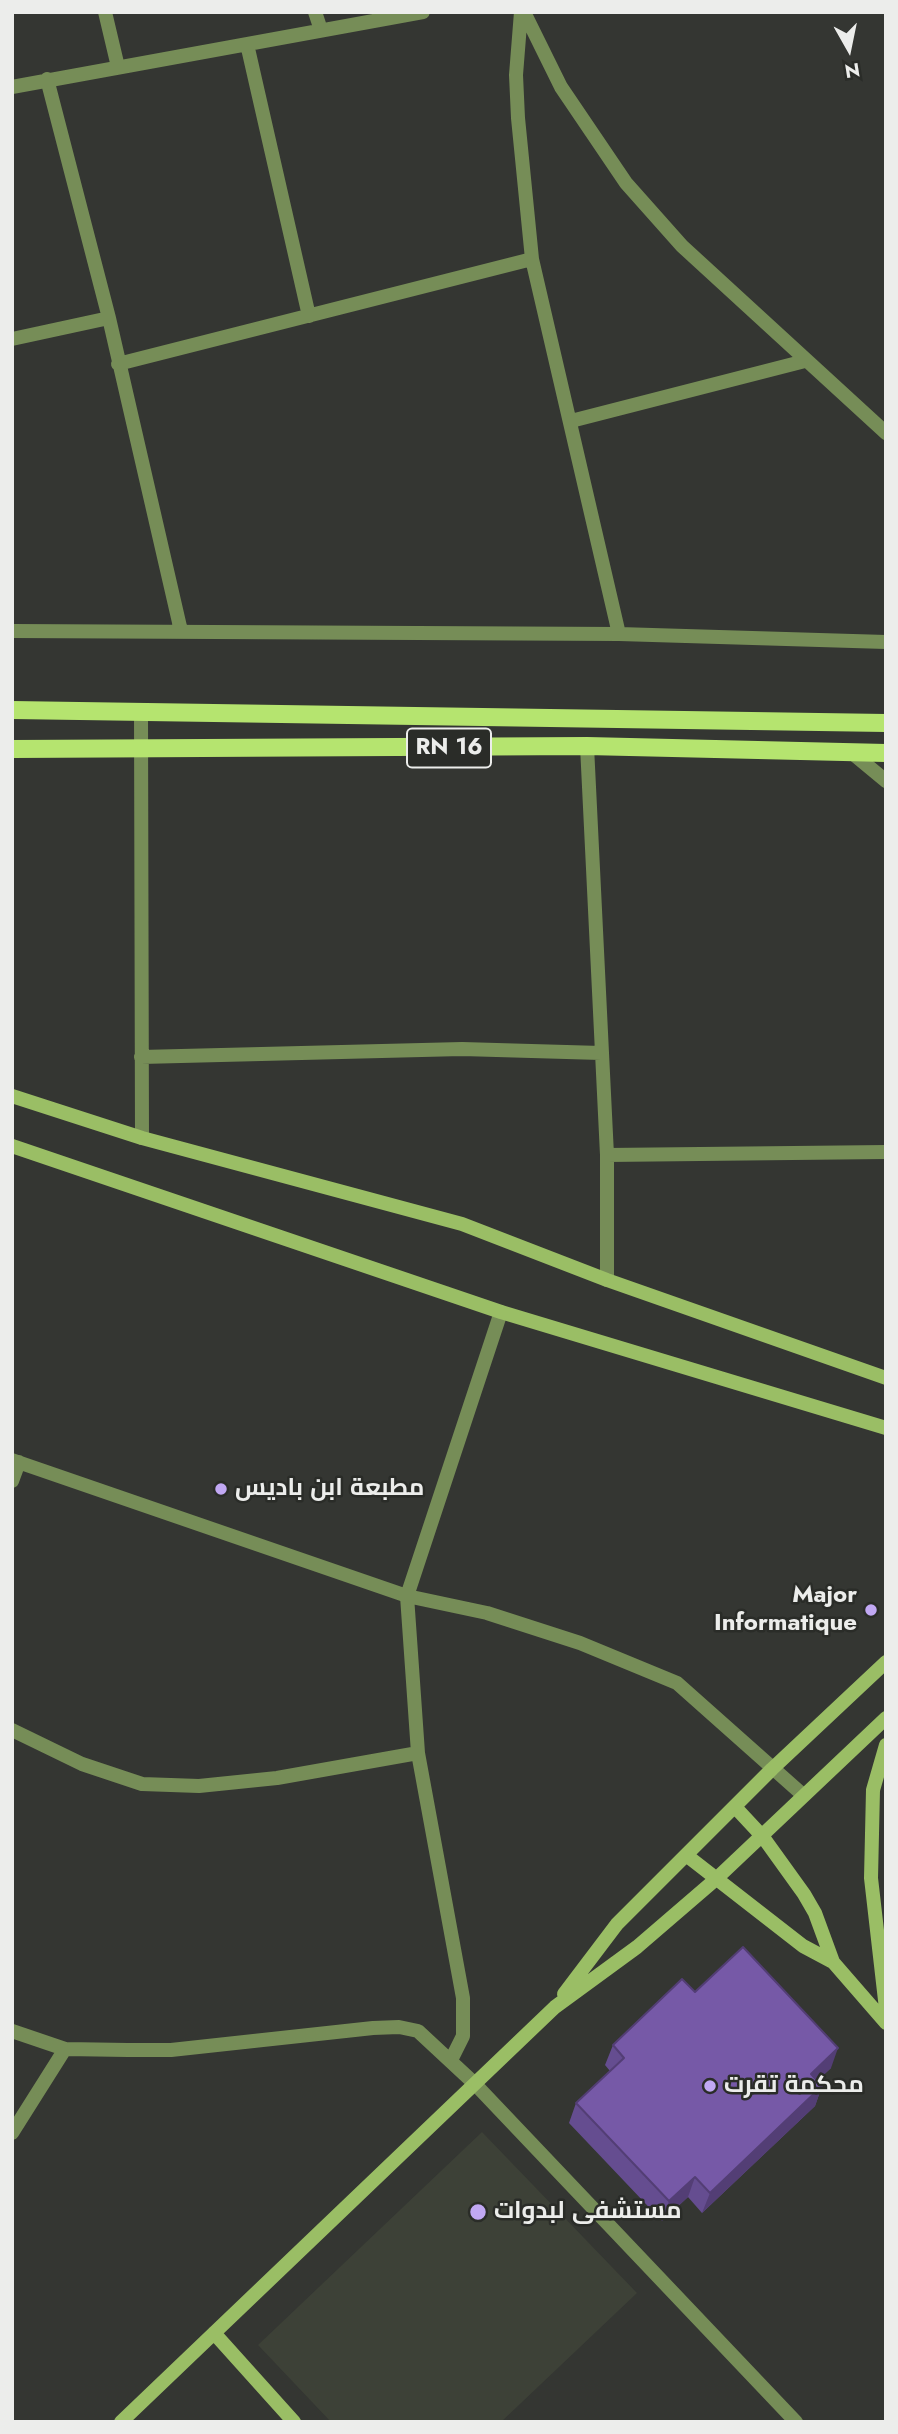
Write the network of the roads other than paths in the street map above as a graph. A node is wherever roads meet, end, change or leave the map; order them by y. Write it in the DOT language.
graph roads {
  1 [pos="105,12"];
  2 [pos="315,12"];
  3 [pos="424,12"];
  4 [pos="522,12"];
  5 [pos="321,30"];
  6 [pos="247,44"];
  7 [pos="118,66"];
  8 [pos="47,79"];
  9 [pos="12,87"];
  10 [pos="532,259"];
  11 [pos="309,316"];
  12 [pos="109,318"];
  13 [pos="12,339"];
  14 [pos="805,361"];
  15 [pos="118,364"];
  16 [pos="571,421"];
  17 [pos="886,433"];
  18 [pos="12,631"];
  19 [pos="181,631"];
  20 [pos="619,635"];
  21 [pos="886,642"];
  22 [pos="12,710"];
  23 [pos="141,712"];
  24 [pos="886,723"];
  25 [pos="587,746"];
  26 [pos="12,749"];
  27 [pos="142,751"];
  28 [pos="851,752"];
  29 [pos="886,752"];
  30 [pos="886,781"];
  31 [pos="601,1053"];
  32 [pos="141,1056"];
  33 [pos="12,1096"];
  34 [pos="142,1138"];
  35 [pos="12,1146"];
  36 [pos="886,1152"];
  37 [pos="607,1155"];
  38 [pos="607,1280"];
  39 [pos="501,1312"];
  40 [pos="886,1378"];
  41 [pos="886,1427"];
  42 [pos="15,1461"];
  43 [pos="12,1481"];
  44 [pos="407,1596"];
  45 [pos="886,1662"];
  46 [pos="886,1718"];
  47 [pos="12,1730"];
  48 [pos="886,1745"];
  49 [pos="418,1753"];
  50 [pos="772,1769"];
  51 [pos="803,1795"];
  52 [pos="736,1808"];
  53 [pos="763,1837"];
  54 [pos="686,1855"];
  55 [pos="716,1878"];
  56 [pos="833,1962"];
  57 [pos="555,2007"];
  58 [pos="886,2009"];
  59 [pos="886,2023"];
  60 [pos="12,2031"];
  61 [pos="65,2049"];
  62 [pos="451,2060"];
  63 [pos="475,2084"];
  64 [pos="12,2133"];
  65 [pos="214,2333"];
  66 [pos="121,2422"];
  67 [pos="294,2422"];
  68 [pos="796,2422"];
  1 -- 7 [label="street"];
  2 -- 5 [label="street"];
  3 -- 5 [label="street"];
  4 -- 10 [label="street"];
  4 -- 14 [label="street"];
  5 -- 6 [label="street"];
  6 -- 7 [label="street"];
  6 -- 11 [label="street"];
  7 -- 8 [label="street"];
  8 -- 9 [label="street"];
  8 -- 12 [label="street"];
  10 -- 11 [label="street"];
  10 -- 16 [label="street"];
  11 -- 15 [label="street"];
  12 -- 13 [label="street"];
  12 -- 15 [label="street"];
  14 -- 16 [label="street"];
  14 -- 17 [label="street"];
  15 -- 19 [label="street"];
  16 -- 20 [label="street"];
  18 -- 19 [label="street"];
  19 -- 20 [label="street"];
  20 -- 21 [label="street"];
  22 -- 23 [label="main road, RN 16"];
  23 -- 24 [label="main road, RN 16"];
  23 -- 27 [label="street"];
  25 -- 27 [label="main road, RN 16"];
  25 -- 28 [label="main road, RN 16"];
  25 -- 31 [label="street"];
  26 -- 27 [label="main road, RN 16"];
  27 -- 32 [label="street"];
  28 -- 29 [label="main road, RN 16"];
  28 -- 30 [label="street"];
  31 -- 32 [label="street"];
  31 -- 37 [label="street"];
  32 -- 34 [label="street"];
  33 -- 34 [label="main road"];
  34 -- 38 [label="main road"];
  35 -- 39 [label="main road"];
  36 -- 37 [label="street"];
  37 -- 38 [label="street"];
  38 -- 40 [label="main road"];
  39 -- 41 [label="main road"];
  39 -- 44 [label="street"];
  42 -- 43 [label="street"];
  42 -- 44 [label="street"];
  44 -- 49 [label="street"];
  44 -- 50 [label="street"];
  45 -- 50 [label="main road"];
  46 -- 51 [label="main road"];
  47 -- 49 [label="street"];
  48 -- 58 [label="main road"];
  49 -- 62 [label="street"];
  50 -- 51 [label="street"];
  50 -- 52 [label="main road"];
  51 -- 53 [label="main road"];
  52 -- 53 [label="main road"];
  52 -- 54 [label="main road"];
  53 -- 55 [label="main road"];
  53 -- 56 [label="main road"];
  54 -- 55 [label="main road"];
  54 -- 57 [label="main road"];
  55 -- 56 [label="main road"];
  55 -- 57 [label="main road"];
  56 -- 59 [label="main road"];
  57 -- 63 [label="main road"];
  60 -- 61 [label="street"];
  61 -- 62 [label="street"];
  61 -- 64 [label="street"];
  62 -- 63 [label="street"];
  63 -- 65 [label="main road"];
  63 -- 68 [label="street"];
  65 -- 66 [label="main road"];
  65 -- 67 [label="main road"];
}
